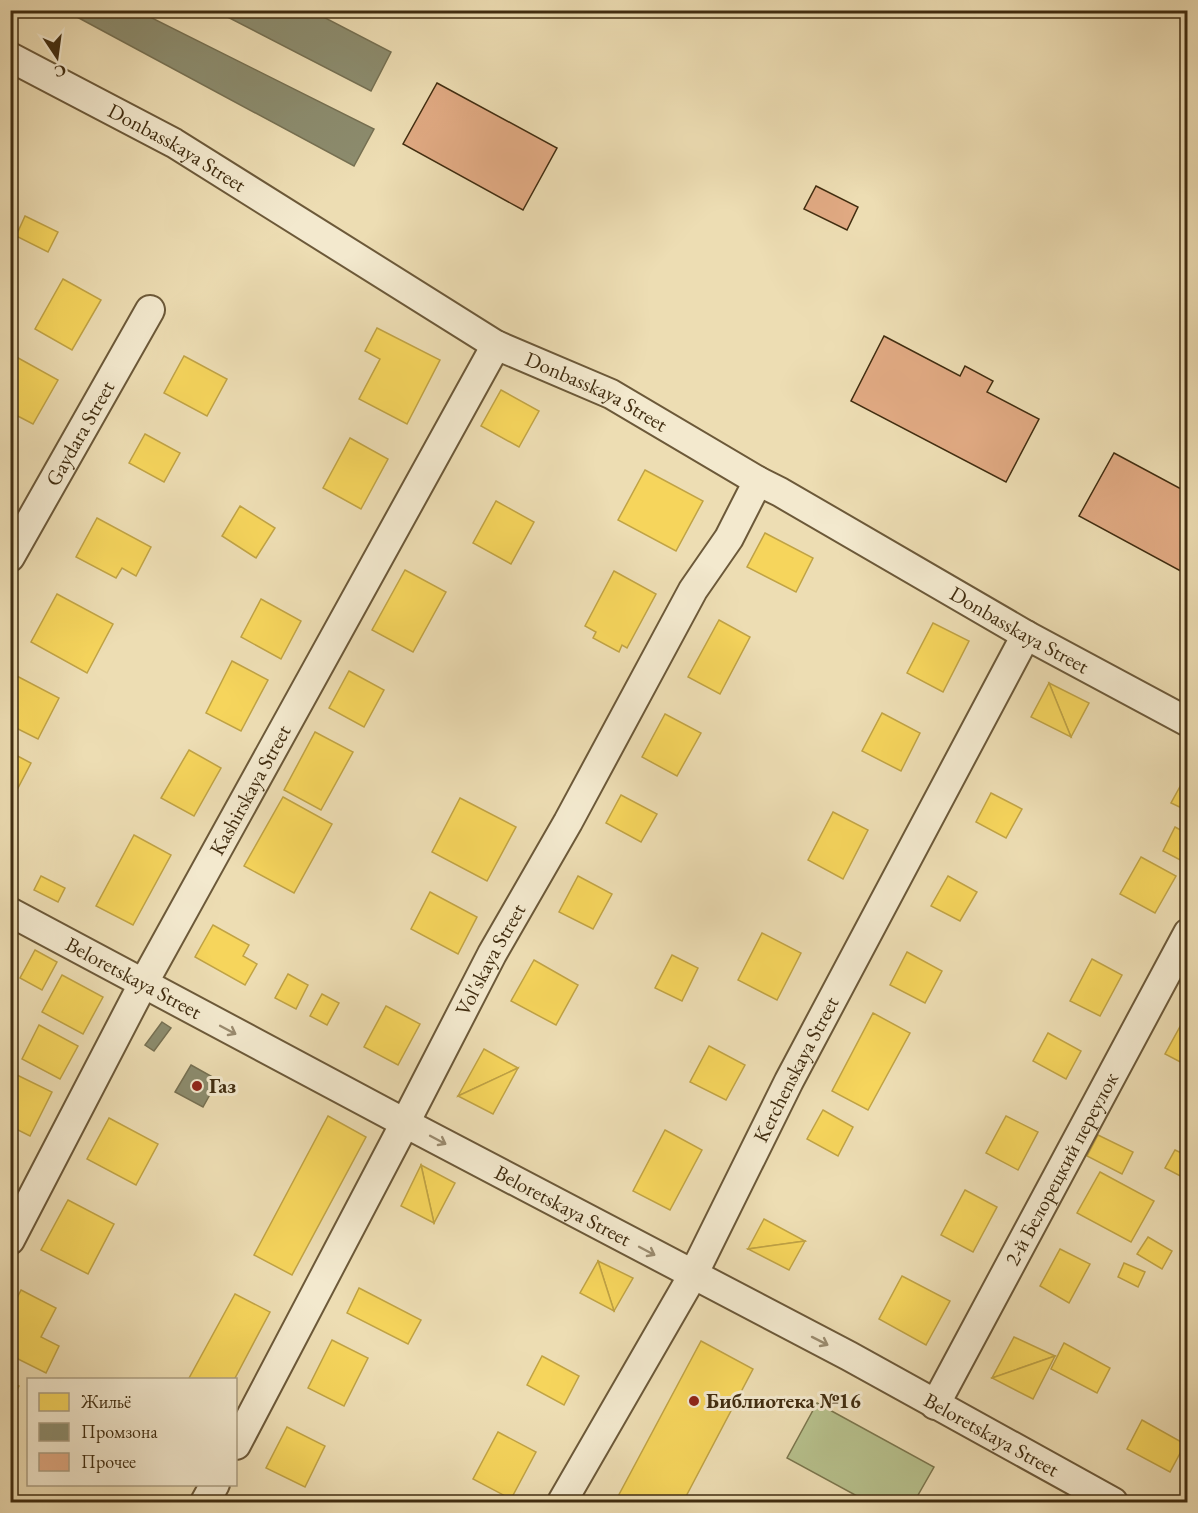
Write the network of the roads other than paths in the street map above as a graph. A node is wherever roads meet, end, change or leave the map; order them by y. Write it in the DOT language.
graph roads {
  1 [pos="10,57"];
  2 [pos="150,310"];
  3 [pos="496,345"];
  4 [pos="758,481"];
  5 [pos="10,557"];
  6 [pos="1026,635"];
  7 [pos="1188,722"];
  8 [pos="10,912"];
  9 [pos="1188,933"];
  10 [pos="143,984"];
  11 [pos="405,1123"];
  12 [pos="10,1240"];
  13 [pos="693,1275"];
  14 [pos="935,1405"];
  15 [pos="237,1443"];
  16 [pos="214,1486"];
  17 [pos="205,1503"];
  18 [pos="562,1503"];
  19 [pos="1113,1503"];
  1 -- 3 [label="street, Donbasskaya Street"];
  2 -- 5 [label="street, Gaydara Street"];
  3 -- 4 [label="street, Donbasskaya Street"];
  3 -- 10 [label="street, Kashirskaya Street"];
  4 -- 6 [label="street, Donbasskaya Street"];
  4 -- 11 [label="street, Vol'skaya Street"];
  6 -- 7 [label="street, Donbasskaya Street"];
  6 -- 13 [label="street, Kerchenskaya Street"];
  8 -- 10 [label="street, Beloretskaya Street"];
  9 -- 14 [label="street, 2-й Белорецкий переулок"];
  10 -- 11 [label="street, Beloretskaya Street, one-way"];
  10 -- 12 [label="street, Kashirskaya Street"];
  11 -- 13 [label="street, Beloretskaya Street, one-way"];
  11 -- 15 [label="street, Vol'skaya Street"];
  13 -- 14 [label="street, Beloretskaya Street, one-way"];
  13 -- 18 [label="street, Kerchenskaya Street"];
  14 -- 19 [label="street, Beloretskaya Street"];
  16 -- 17 [label="street"];
}
